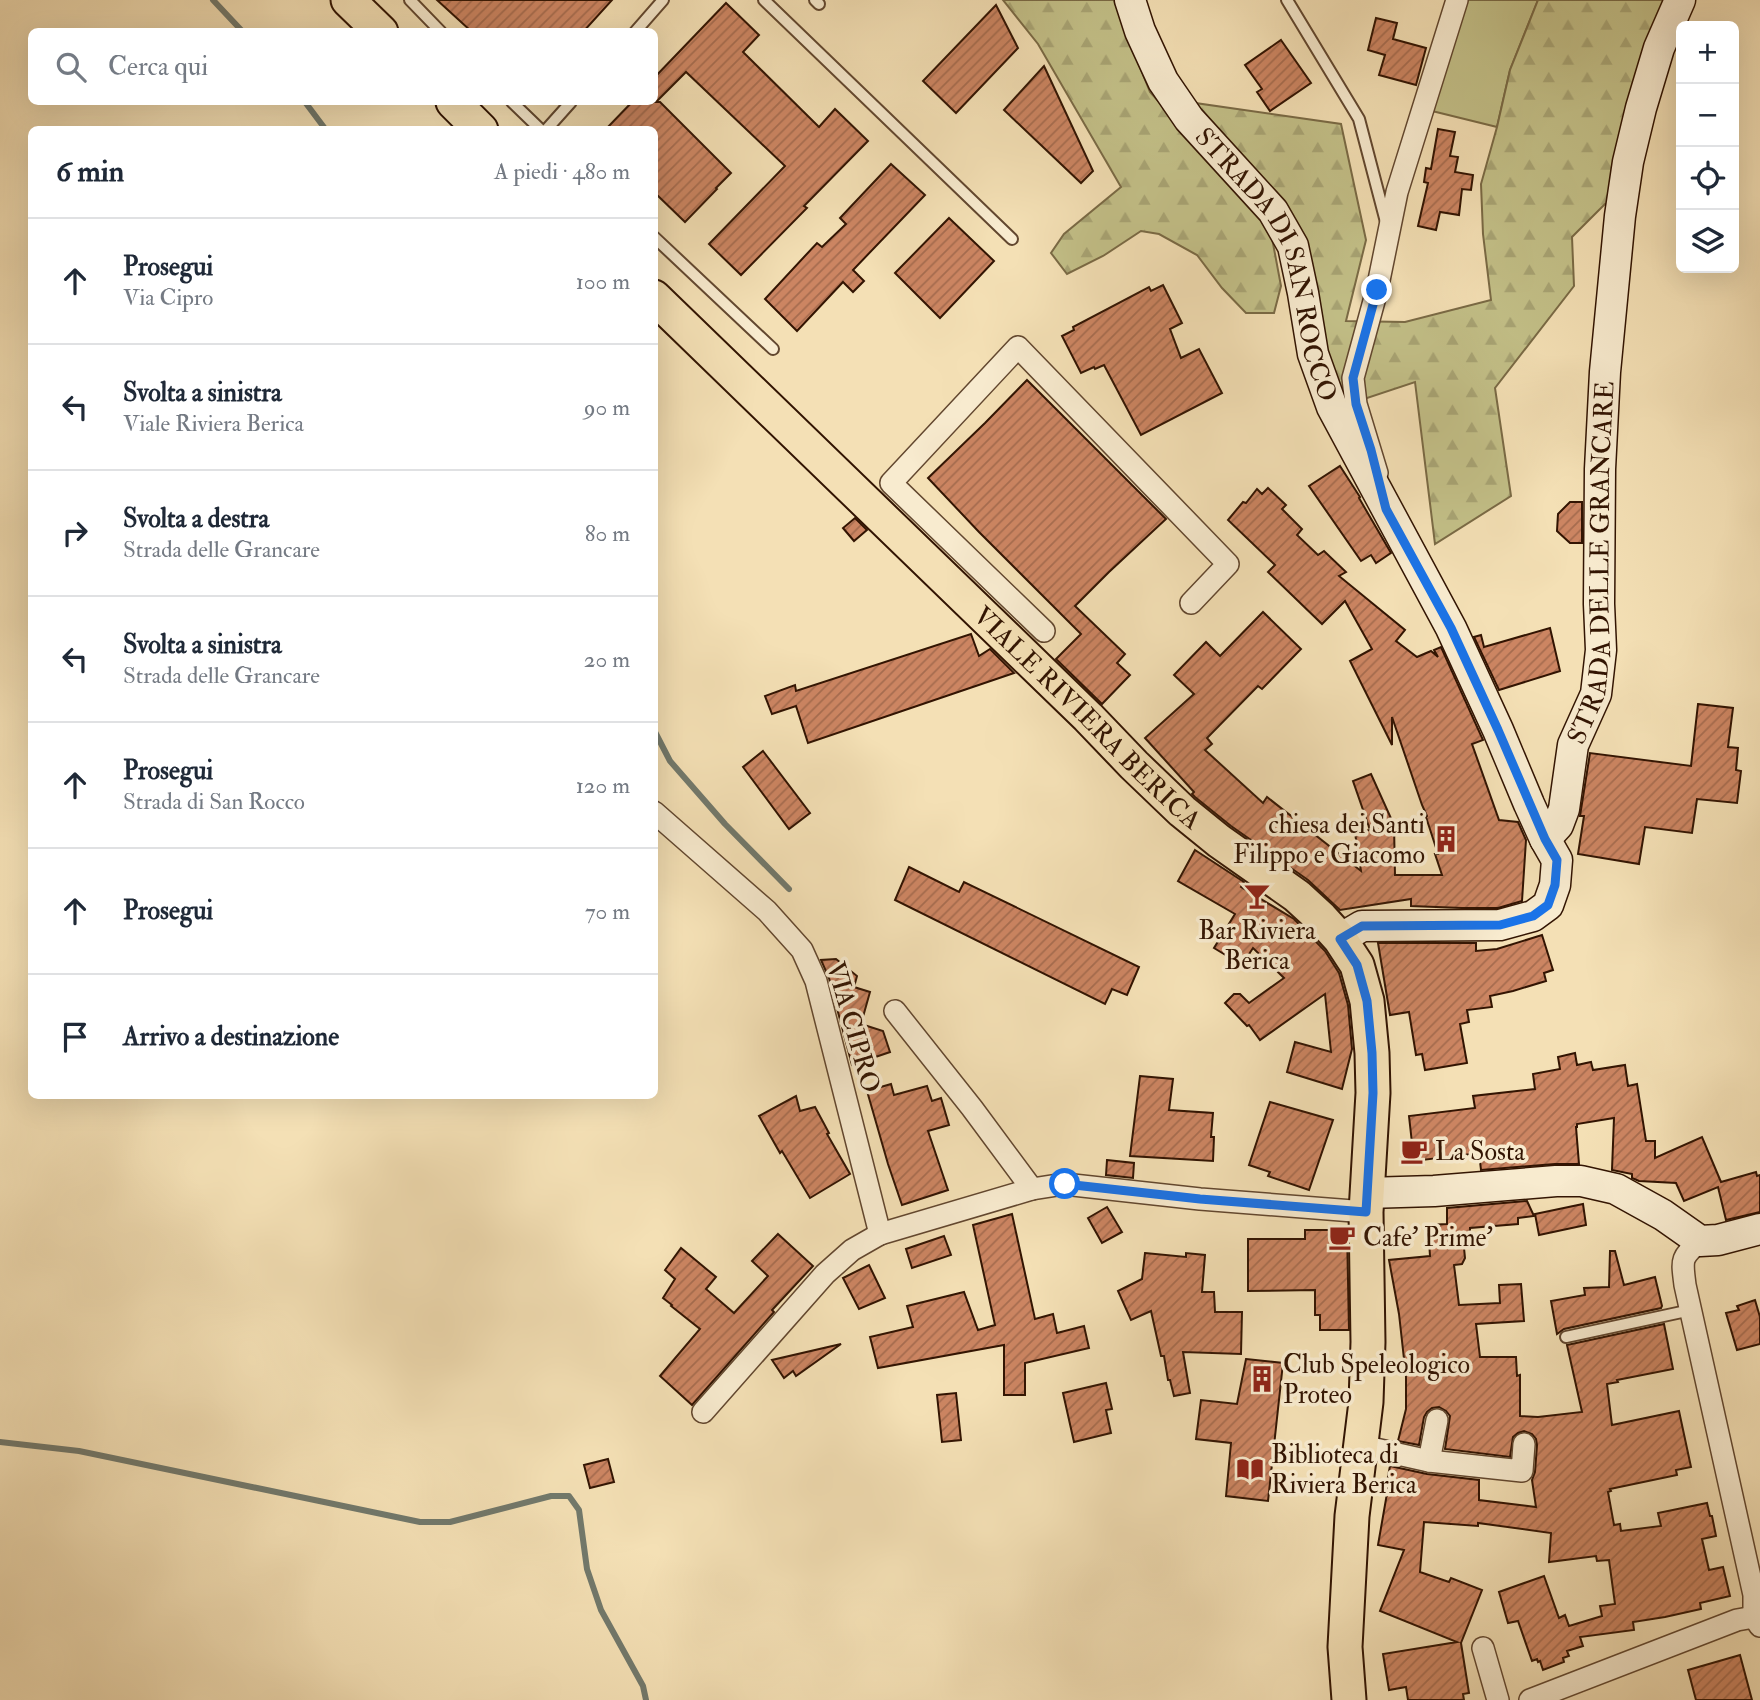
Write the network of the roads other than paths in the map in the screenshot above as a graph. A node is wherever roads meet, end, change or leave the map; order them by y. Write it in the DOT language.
graph roads {
  1 [pos="348,0"];
  2 [pos="410,0"];
  3 [pos="663,0"];
  4 [pos="764,0"];
  5 [pos="1130,0"];
  6 [pos="1287,0"];
  7 [pos="1457,0"];
  8 [pos="1680,0"];
  9 [pos="377,28"];
  10 [pos="437,28"];
  11 [pos="638,28"];
  12 [pos="456,105"];
  13 [pos="515,105"];
  14 [pos="568,105"];
  15 [pos="477,126"];
  16 [pos="539,126"];
  17 [pos="548,126"];
  18 [pos="1389,231"];
  19 [pos="1012,239"];
  20 [pos="658,241"];
  21 [pos="658,300"];
  22 [pos="773,349"];
  23 [pos="880,494"];
  24 [pos="1386,509"];
  25 [pos="1191,603"];
  26 [pos="1044,631"];
  27 [pos="658,816"];
  28 [pos="1545,839"];
  29 [pos="1340,939"];
  30 [pos="895,1011"];
  31 [pos="1032,1189"];
  32 [pos="1366,1203"];
  33 [pos="1760,1229"];
  34 [pos="880,1234"];
  35 [pos="1700,1241"];
  36 [pos="1691,1310"];
  37 [pos="1566,1337"];
  38 [pos="703,1412"];
  39 [pos="1437,1420"];
  40 [pos="1524,1444"];
  41 [pos="1362,1446"];
  42 [pos="1429,1461"];
  43 [pos="1757,1622"];
  44 [pos="1483,1648"];
  45 [pos="1349,1700"];
  46 [pos="1498,1700"];
  47 [pos="1530,1700"];
  1 -- 9 [label="main road"];
  2 -- 10 [label="lane"];
  3 -- 11 [label="lane"];
  4 -- 19 [label="lane"];
  5 -- 24 [label="street, STRADA DI SAN ROCCO"];
  6 -- 18 [label="lane"];
  7 -- 18 [label="street"];
  8 -- 28 [label="street, STRADA DELLE GRANCARE"];
  12 -- 15 [label="main road"];
  13 -- 16 [label="lane"];
  14 -- 17 [label="lane"];
  18 -- 24 [label="street"];
  20 -- 22 [label="lane"];
  21 -- 23 [label="main road, VIALE RIVIERA BERICA"];
  23 -- 25 [label="street"];
  23 -- 26 [label="street, VIALE RIVIERA BERICA"];
  23 -- 29 [label="main road, VIALE RIVIERA BERICA"];
  24 -- 28 [label="street, STRADA DI SAN ROCCO"];
  27 -- 34 [label="street, VIA CIPRO"];
  28 -- 29 [label="street"];
  29 -- 32 [label="main road, VIALE RIVIERA BERICA"];
  30 -- 31 [label="street, VIA CIPRO"];
  31 -- 32 [label="street"];
  31 -- 34 [label="street"];
  32 -- 35 [label="street"];
  32 -- 41 [label="main road, VIALE RIVIERA BERICA"];
  33 -- 35 [label="street"];
  34 -- 38 [label="street"];
  35 -- 36 [label="street"];
  36 -- 37 [label="lane"];
  36 -- 43 [label="street"];
  39 -- 42 [label="street"];
  40 -- 42 [label="street"];
  41 -- 42 [label="street"];
  41 -- 45 [label="main road, VIALE RIVIERA BERICA"];
  43 -- 47 [label="street"];
  44 -- 46 [label="street"];
}
